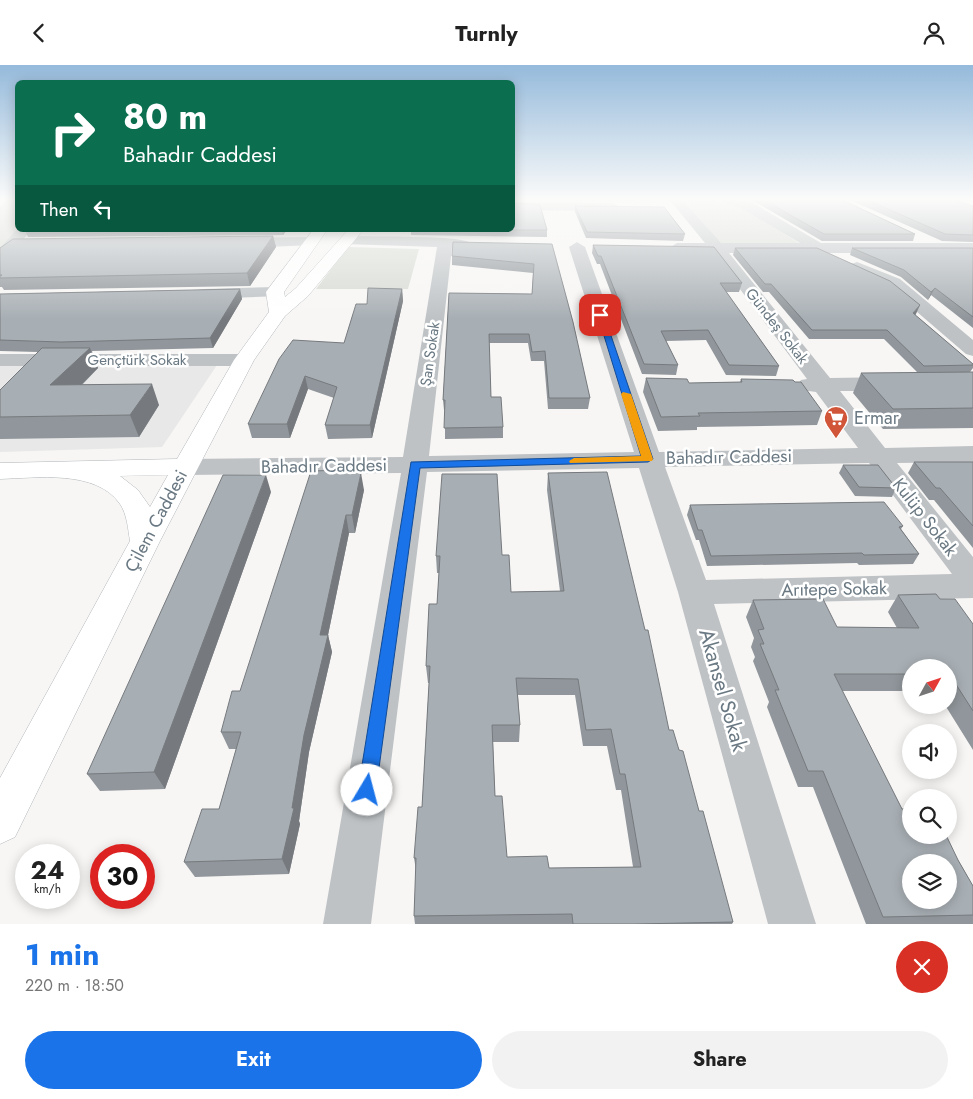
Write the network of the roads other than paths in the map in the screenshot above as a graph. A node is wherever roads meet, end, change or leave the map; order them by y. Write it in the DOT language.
graph roads {
  1 [pos="16,239"];
  2 [pos="273,239"];
  3 [pos="313,239"];
  4 [pos="349,239"];
  5 [pos="400,239"];
  6 [pos="708,239"];
  7 [pos="803,239"];
  8 [pos="924,239"];
  9 [pos="445,242"];
  10 [pos="220,243"];
  11 [pos="473,243"];
  12 [pos="12,244"];
  13 [pos="31,244"];
  14 [pos="576,247"];
  15 [pos="973,247"];
  16 [pos="658,248"];
  17 [pos="717,248"];
  18 [pos="818,248"];
  19 [pos="943,248"];
  20 [pos="0,257"];
  21 [pos="973,260"];
  22 [pos="186,294"];
  23 [pos="276,302"];
  24 [pos="973,350"];
  25 [pos="244,359"];
  26 [pos="0,360"];
  27 [pos="917,384"];
  28 [pos="785,385"];
  29 [pos="823,385"];
  30 [pos="973,454"];
  31 [pos="878,455"];
  32 [pos="648,459"];
  33 [pos="415,465"];
  34 [pos="184,467"];
  35 [pos="47,470"];
  36 [pos="0,471"];
  37 [pos="145,541"];
  38 [pos="973,579"];
  39 [pos="973,586"];
  40 [pos="694,592"];
  41 [pos="0,822"];
  42 [pos="347,924"];
  43 [pos="792,924"];
  1 -- 12 [label="street"];
  2 -- 10 [label="street"];
  3 -- 23 [label="main road, Çilem Caddesi"];
  4 -- 23 [label="main road"];
  5 -- 9 [label="street"];
  6 -- 17 [label="street, Gündeş Sokak"];
  7 -- 18 [label="street"];
  8 -- 19 [label="street"];
  9 -- 11 [label="street"];
  9 -- 33 [label="street, Şan Sokak"];
  12 -- 13 [label="street"];
  12 -- 20 [label="street"];
  14 -- 32 [label="street, Akansel Sokak"];
  15 -- 19 [label="street"];
  16 -- 17 [label="street"];
  17 -- 18 [label="street"];
  17 -- 29 [label="street, Gündeş Sokak"];
  18 -- 19 [label="street"];
  18 -- 24 [label="street"];
  19 -- 21 [label="street"];
  22 -- 23 [label="street"];
  23 -- 25 [label="main road, Çilem Caddesi"];
  25 -- 26 [label="street, Gençtürk Sokak"];
  25 -- 34 [label="main road, Çilem Caddesi"];
  27 -- 29 [label="street"];
  28 -- 29 [label="street"];
  29 -- 31 [label="street, Gündeş Sokak"];
  30 -- 31 [label="street, Bahadır Caddesi"];
  31 -- 32 [label="street, Bahadır Caddesi"];
  31 -- 38 [label="street, Kulüp Sokak"];
  32 -- 33 [label="street, Bahadır Caddesi"];
  32 -- 40 [label="street, Akansel Sokak"];
  33 -- 34 [label="street, Bahadır Caddesi"];
  33 -- 42 [label="street, Şan Sokak"];
  34 -- 35 [label="main road"];
  34 -- 37 [label="main road, Çilem Caddesi"];
  35 -- 36 [label="main road"];
  35 -- 37 [label="main road"];
  37 -- 41 [label="main road, Çilem Caddesi"];
  39 -- 40 [label="street, Arıtepe Sokak"];
  40 -- 43 [label="street, Akansel Sokak"];
}
